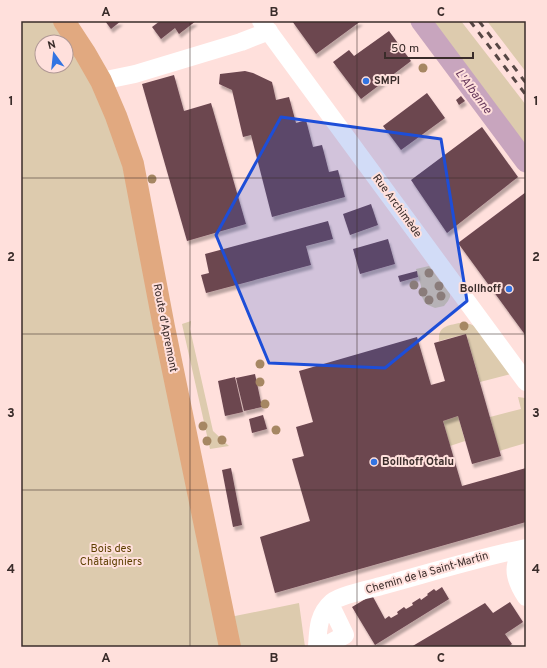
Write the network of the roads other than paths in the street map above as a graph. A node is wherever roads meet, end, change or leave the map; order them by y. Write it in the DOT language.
graph roads {
  1 [pos="64,21"];
  2 [pos="265,26"];
  3 [pos="101,81"];
  4 [pos="526,382"];
  5 [pos="526,548"];
  6 [pos="526,551"];
  7 [pos="526,597"];
  8 [pos="330,604"];
  9 [pos="230,647"];
  10 [pos="318,647"];
  11 [pos="323,647"];
  1 -- 3 [label="main road, Route d'Apremont"];
  2 -- 3 [label="street, Rue Archimède"];
  2 -- 4 [label="street, Rue Archimède"];
  3 -- 9 [label="main road, Route d'Apremont"];
  5 -- 8 [label="street, Chemin de la Saint-Martin"];
  6 -- 7 [label="street"];
  8 -- 10 [label="street"];
  8 -- 11 [label="street"];
}
